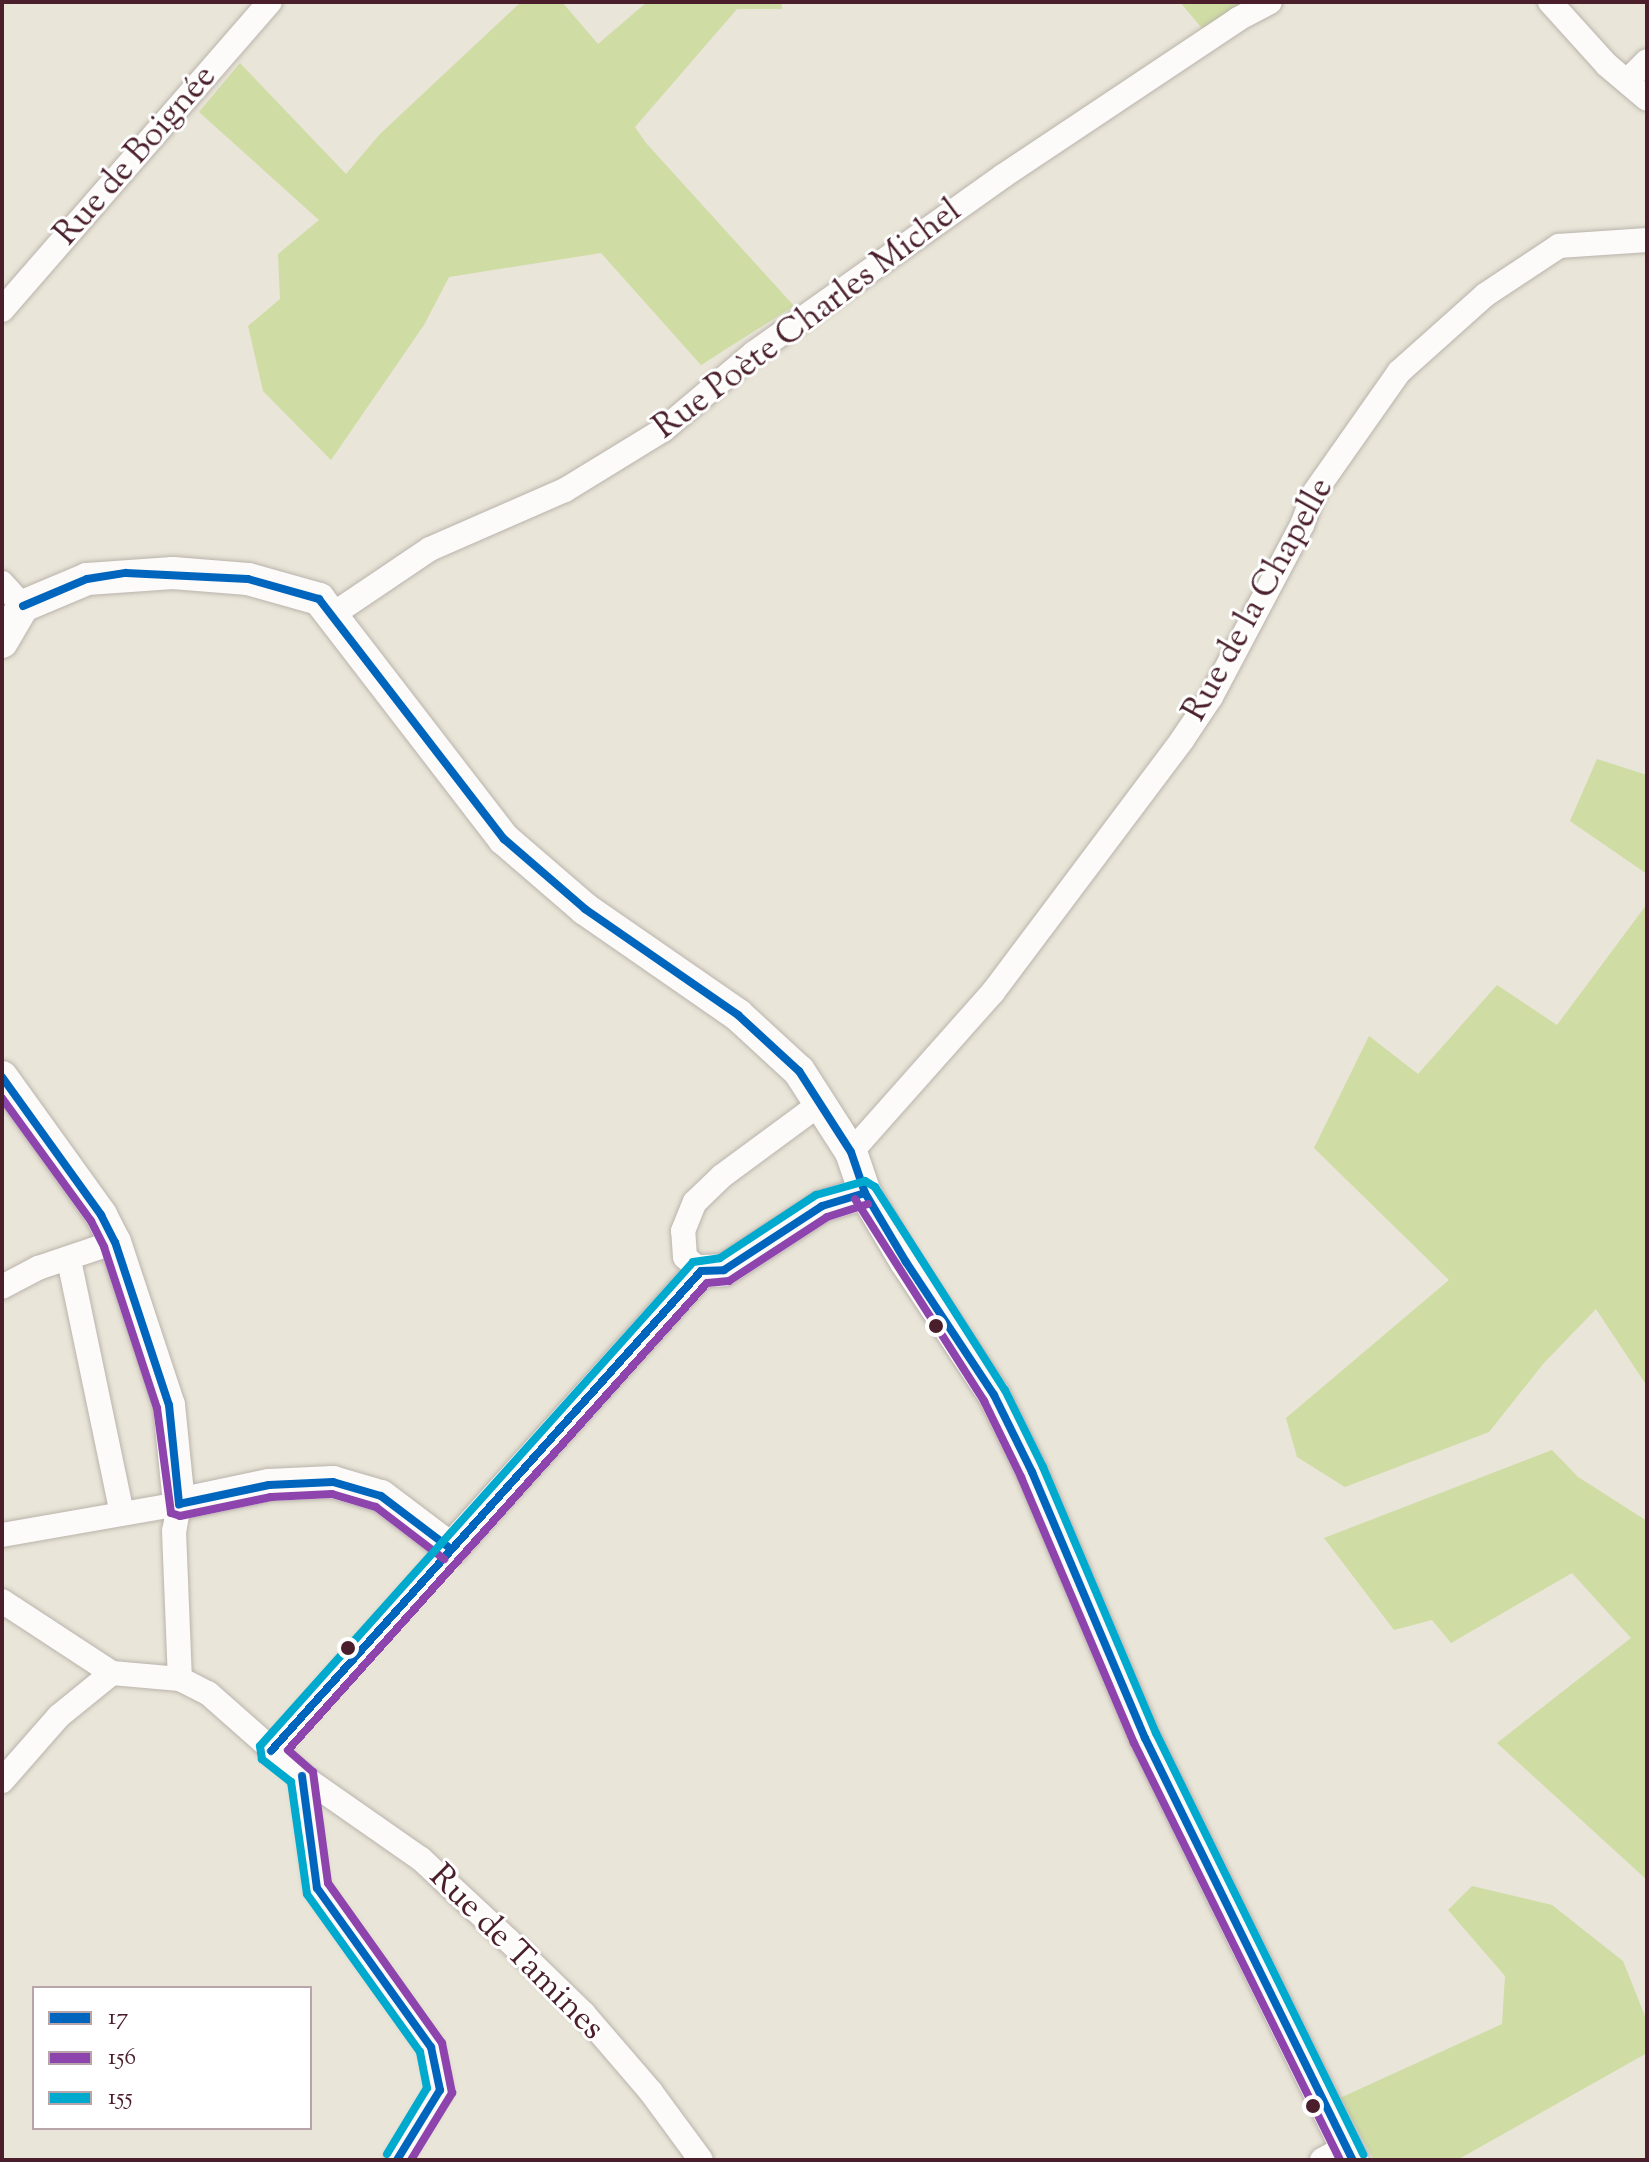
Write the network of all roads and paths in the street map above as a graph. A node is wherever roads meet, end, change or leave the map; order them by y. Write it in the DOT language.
graph roads {
  1 [pos="270,2"];
  2 [pos="1270,2"];
  3 [pos="1550,2"];
  4 [pos="1647,61"];
  5 [pos="1627,81"];
  6 [pos="1647,99"];
  7 [pos="1647,240"];
  8 [pos="2,310"];
  9 [pos="12,594"];
  10 [pos="332,615"];
  11 [pos="2,642"];
  12 [pos="2,1077"];
  13 [pos="821,1103"];
  14 [pos="851,1152"];
  15 [pos="865,1193"];
  16 [pos="115,1242"];
  17 [pos="69,1260"];
  18 [pos="701,1271"];
  19 [pos="2,1287"];
  20 [pos="179,1504"];
  21 [pos="122,1513"];
  22 [pos="2,1535"];
  23 [pos="451,1549"];
  24 [pos="2,1601"];
  25 [pos="112,1673"];
  26 [pos="180,1679"];
  27 [pos="271,1751"];
  28 [pos="302,1776"];
  29 [pos="2,1781"];
  30 [pos="1340,2156"];
  31 [pos="397,2160"];
  32 [pos="701,2160"];
  1 -- 8 [label="street, Rue de Boignée"];
  2 -- 10 [label="street, Rue Poète Charles Michel"];
  3 -- 5 [label="street"];
  4 -- 5 [label="street"];
  5 -- 6 [label="street"];
  7 -- 14 [label="street, Rue de la Chapelle"];
  9 -- 10 [label="main road"];
  9 -- 11 [label="main road"];
  10 -- 13 [label="main road"];
  12 -- 16 [label="main road"];
  13 -- 14 [label="main road"];
  13 -- 18 [label="street"];
  14 -- 15 [label="main road"];
  15 -- 18 [label="main road"];
  15 -- 30 [label="main road"];
  16 -- 17 [label="street"];
  16 -- 20 [label="main road"];
  17 -- 19 [label="street"];
  17 -- 21 [label="street"];
  18 -- 23 [label="main road"];
  20 -- 21 [label="street"];
  20 -- 23 [label="main road"];
  20 -- 26 [label="street"];
  21 -- 22 [label="street"];
  23 -- 27 [label="street"];
  24 -- 25 [label="street"];
  25 -- 26 [label="street"];
  25 -- 29 [label="street"];
  26 -- 27 [label="street, Rue de Tamines"];
  27 -- 28 [label="street, Rue de Tamines"];
  28 -- 31 [label="street"];
  28 -- 32 [label="street, Rue de Tamines"];
}
